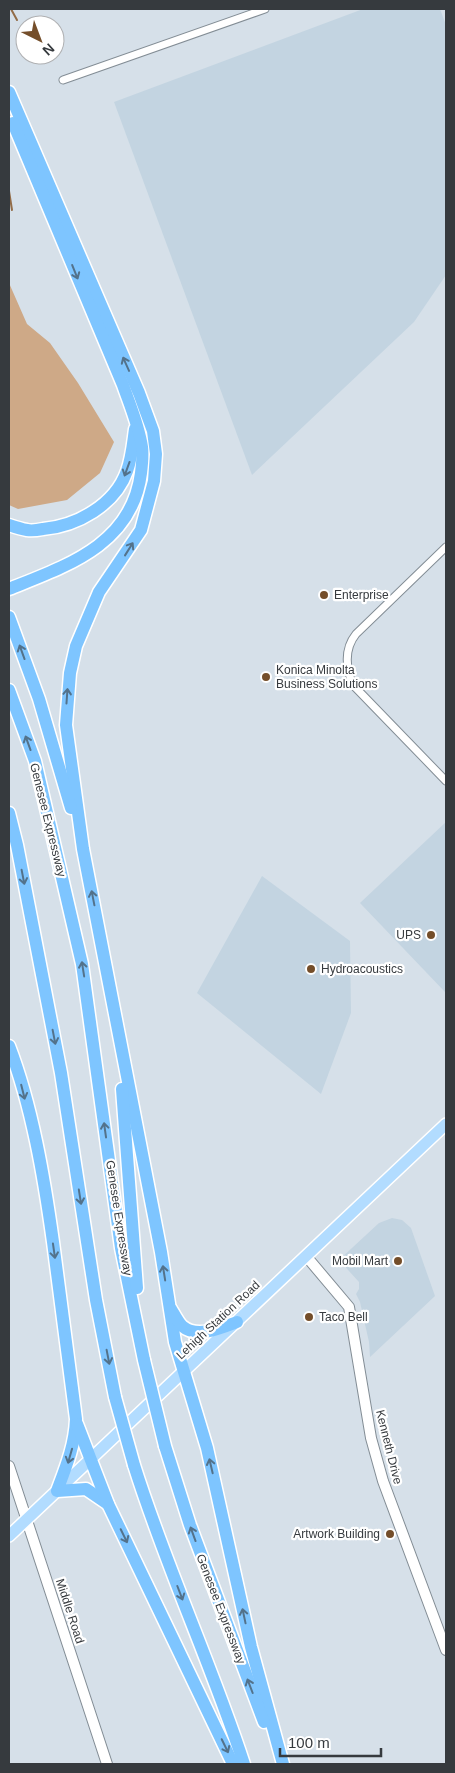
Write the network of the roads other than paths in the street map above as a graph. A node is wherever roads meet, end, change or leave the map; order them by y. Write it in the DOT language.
graph roads {
  1 [pos="265,9"];
  2 [pos="62,80"];
  3 [pos="9,92"];
  4 [pos="9,112"];
  5 [pos="9,124"];
  6 [pos="22,146"];
  7 [pos="145,408"];
  8 [pos="136,421"];
  9 [pos="9,525"];
  10 [pos="446,547"];
  11 [pos="13,591"];
  12 [pos="9,618"];
  13 [pos="9,690"];
  14 [pos="446,781"];
  15 [pos="9,813"];
  16 [pos="9,825"];
  17 [pos="17,845"];
  18 [pos="83,849"];
  19 [pos="118,1031"];
  20 [pos="9,1046"];
  21 [pos="446,1124"];
  22 [pos="306,1256"];
  23 [pos="169,1306"];
  24 [pos="237,1322"];
  25 [pos="140,1331"];
  26 [pos="184,1372"];
  27 [pos="76,1418"];
  28 [pos="90,1460"];
  29 [pos="9,1466"];
  30 [pos="57,1491"];
  31 [pos="108,1504"];
  32 [pos="26,1519"];
  33 [pos="9,1536"];
  34 [pos="446,1650"];
  35 [pos="108,1764"];
  36 [pos="233,1764"];
  37 [pos="244,1764"];
  38 [pos="282,1764"];
  1 -- 2 [label="street"];
  7 -- 3 [label="highway, one-way"];
  4 -- 6 [label="highway"];
  5 -- 6 [label="highway"];
  6 -- 8 [label="highway, one-way"];
  7 -- 11 [label="highway"];
  18 -- 7 [label="highway, one-way"];
  8 -- 9 [label="highway, one-way"];
  8 -- 11 [label="highway"];
  10 -- 14 [label="street"];
  18 -- 12 [label="highway, one-way"];
  25 -- 13 [label="highway, Genesee Expressway, one-way"];
  15 -- 17 [label="highway"];
  16 -- 17 [label="highway"];
  17 -- 37 [label="highway, one-way, bridge"];
  19 -- 18 [label="highway, one-way"];
  23 -- 19 [label="highway, one-way"];
  19 -- 25 [label="highway"];
  20 -- 27 [label="highway, one-way"];
  21 -- 22 [label="main road, Lehigh Station Road"];
  22 -- 24 [label="main road, Lehigh Station Road"];
  22 -- 34 [label="street, Kenneth Drive"];
  23 -- 24 [label="highway"];
  23 -- 26 [label="highway"];
  24 -- 26 [label="main road, Lehigh Station Road"];
  38 -- 25 [label="highway, Genesee Expressway, one-way, bridge"];
  26 -- 28 [label="main road, Lehigh Station Road"];
  38 -- 26 [label="highway, one-way"];
  27 -- 28 [label="highway"];
  27 -- 30 [label="highway, one-way"];
  28 -- 30 [label="main road, Lehigh Station Road"];
  28 -- 31 [label="highway"];
  29 -- 32 [label="street, Middle Road"];
  30 -- 31 [label="highway"];
  30 -- 32 [label="main road, Lehigh Station Road"];
  31 -- 36 [label="highway, one-way"];
  32 -- 33 [label="main road, Lehigh Station Road"];
  32 -- 35 [label="street, Middle Road"];
}
